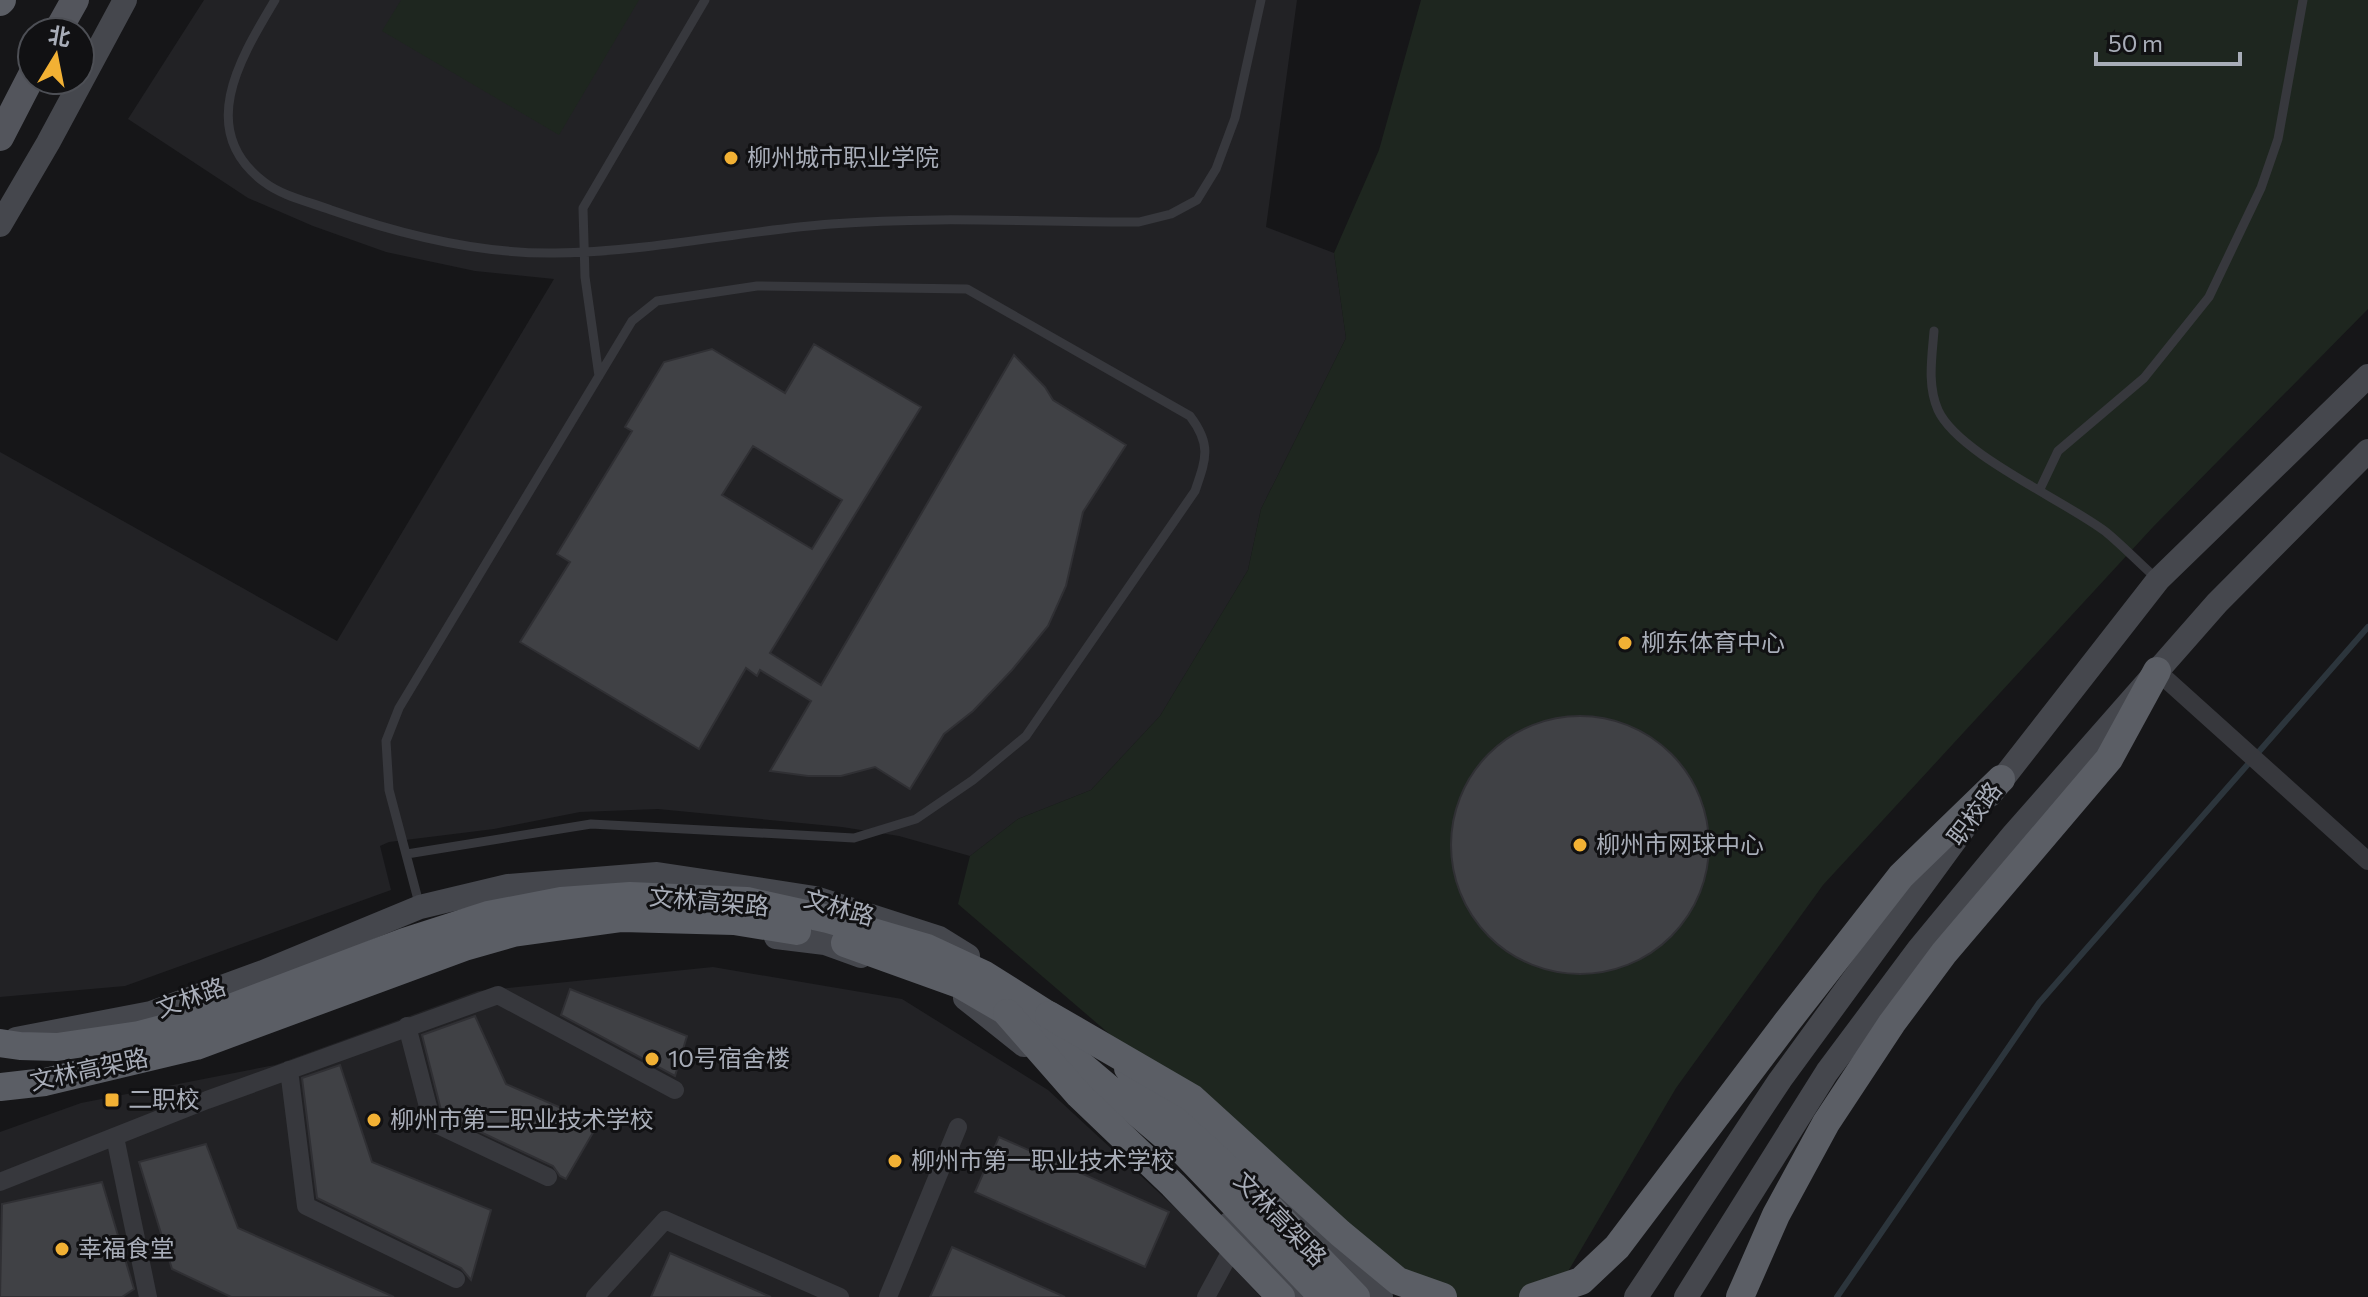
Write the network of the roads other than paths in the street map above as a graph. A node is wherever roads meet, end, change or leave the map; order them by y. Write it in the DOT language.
graph roads {
  1 [pos="125,0"];
  2 [pos="275,0"];
  3 [pos="705,0"];
  4 [pos="1261,0"];
  5 [pos="2303,0"];
  6 [pos="3,1"];
  7 [pos="0,10"];
  8 [pos="21,96"];
  9 [pos="0,137"];
  10 [pos="0,225"];
  11 [pos="583,251"];
  12 [pos="1934,331"];
  13 [pos="599,376"];
  14 [pos="2368,376"];
  15 [pos="2368,451"];
  16 [pos="2040,489"];
  17 [pos="2158,580"];
  18 [pos="2157,671"];
  19 [pos="2001,779"];
  20 [pos="407,854"];
  21 [pos="2368,861"];
  22 [pos="420,907"];
  23 [pos="1007,1013"];
  24 [pos="1049,1015"];
  25 [pos="407,1026"];
  26 [pos="0,1042"];
  27 [pos="289,1070"];
  28 [pos="0,1087"];
  29 [pos="675,1090"];
  30 [pos="0,1098"];
  31 [pos="958,1127"];
  32 [pos="115,1137"];
  33 [pos="548,1177"];
  34 [pos="0,1182"];
  35 [pos="1240,1235"];
  36 [pos="456,1279"];
  37 [pos="148,1297"];
  38 [pos="595,1297"];
  39 [pos="840,1297"];
  40 [pos="888,1297"];
  41 [pos="1206,1297"];
  42 [pos="1281,1297"];
  43 [pos="1304,1297"];
  44 [pos="1323,1297"];
  45 [pos="1356,1297"];
  46 [pos="1381,1297"];
  47 [pos="1443,1297"];
  48 [pos="1533,1297"];
  49 [pos="1636,1297"];
  50 [pos="1686,1297"];
  51 [pos="1740,1297"];
  1 -- 10 [label="main road"];
  2 -- 11 [label="lane"];
  3 -- 11 [label="lane"];
  4 -- 11 [label="lane"];
  5 -- 16 [label="lane"];
  6 -- 7 [label="main road"];
  8 -- 9 [label="main road"];
  11 -- 13 [label="lane"];
  12 -- 16 [label="lane"];
  13 -- 20 [label="lane"];
  13 -- 20 [label="lane"];
  14 -- 17 [label="main road, 职校路"];
  15 -- 18 [label="main road, 职校路"];
  16 -- 17 [label="lane"];
  17 -- 19 [label="main road, 职校路"];
  18 -- 21 [label="street"];
  18 -- 50 [label="main road, 职校路"];
  18 -- 51 [label="highway"];
  19 -- 48 [label="highway"];
  19 -- 49 [label="main road, 职校路"];
  20 -- 22 [label="lane"];
  22 -- 26 [label="main road, 文林路"];
  22 -- 46 [label="main road, 文林路"];
  23 -- 28 [label="highway, 文林高架路"];
  23 -- 42 [label="highway, bridge"];
  23 -- 44 [label="highway, 文林高架路"];
  24 -- 26 [label="highway, 文林高架路"];
  24 -- 45 [label="highway, 文林高架路, bridge"];
  24 -- 47 [label="highway, bridge"];
  25 -- 27 [label="street"];
  25 -- 29 [label="street"];
  25 -- 33 [label="street"];
  27 -- 32 [label="street"];
  27 -- 36 [label="street"];
  30 -- 35 [label="main road, 文林路"];
  31 -- 40 [label="street"];
  32 -- 34 [label="street"];
  32 -- 37 [label="street"];
  35 -- 41 [label="street"];
  35 -- 43 [label="main road, 文林路"];
  38 -- 39 [label="street"];
}
